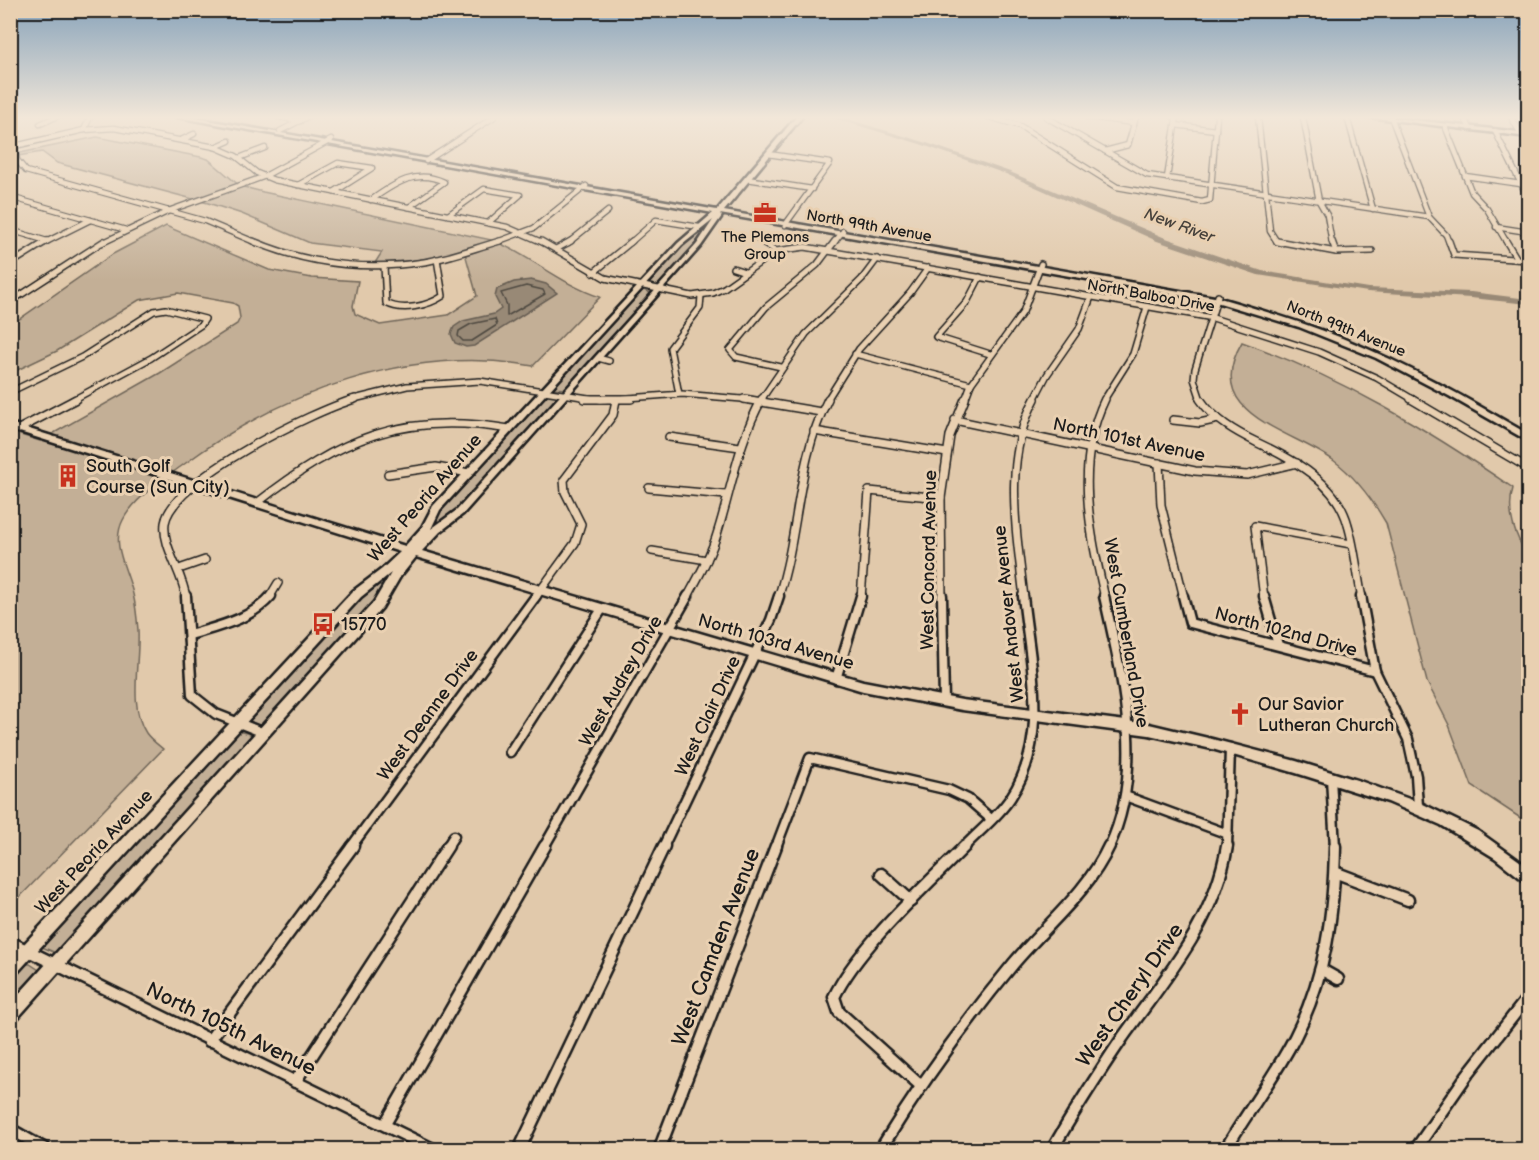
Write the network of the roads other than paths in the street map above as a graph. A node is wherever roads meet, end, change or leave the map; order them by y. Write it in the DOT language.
graph roads {
  1 [pos="32,171"];
  2 [pos="256,171"];
  3 [pos="274,171"];
  4 [pos="323,171"];
  5 [pos="370,171"];
  6 [pos="493,171"];
  7 [pos="753,171"];
  8 [pos="824,171"];
  9 [pos="1093,171"];
  10 [pos="1139,171"];
  11 [pos="1168,171"];
  12 [pos="1213,171"];
  13 [pos="1264,171"];
  14 [pos="1313,171"];
  15 [pos="1362,171"];
  16 [pos="1412,171"];
  17 [pos="1463,171"];
  18 [pos="1515,171"];
  19 [pos="1465,176"];
  20 [pos="263,177"];
  21 [pos="1167,178"];
  22 [pos="747,179"];
  23 [pos="1521,184"];
  24 [pos="298,185"];
  25 [pos="1212,185"];
  26 [pos="1528,185"];
  27 [pos="584,187"];
  28 [pos="812,189"];
  29 [pos="334,192"];
  30 [pos="1266,193"];
  31 [pos="10,197"];
  32 [pos="1528,198"];
  33 [pos="371,200"];
  34 [pos="1319,201"];
  35 [pos="409,207"];
  36 [pos="1373,209"];
  37 [pos="171,210"];
  38 [pos="608,211"];
  39 [pos="718,212"];
  40 [pos="448,215"];
  41 [pos="1429,217"];
  42 [pos="90,220"];
  43 [pos="488,222"];
  44 [pos="787,223"];
  45 [pos="699,227"];
  46 [pos="1496,227"];
  47 [pos="10,230"];
  48 [pos="126,230"];
  49 [pos="1528,232"];
  50 [pos="524,233"];
  51 [pos="841,233"];
  52 [pos="759,240"];
  53 [pos="47,241"];
  54 [pos="556,249"];
  55 [pos="776,251"];
  56 [pos="829,251"];
  57 [pos="1372,251"];
  58 [pos="1336,252"];
  59 [pos="437,259"];
  60 [pos="877,259"];
  61 [pos="1517,259"];
  62 [pos="1528,260"];
  63 [pos="10,264"];
  64 [pos="384,266"];
  65 [pos="1040,267"];
  66 [pos="734,268"];
  67 [pos="928,268"];
  68 [pos="745,272"];
  69 [pos="592,273"];
  70 [pos="980,277"];
  71 [pos="640,287"];
  72 [pos="1034,287"];
  73 [pos="658,290"];
  74 [pos="701,296"];
  75 [pos="1091,297"];
  76 [pos="1218,298"];
  77 [pos="10,302"];
  78 [pos="1147,307"];
  79 [pos="1213,318"];
  80 [pos="855,354"];
  81 [pos="990,354"];
  82 [pos="598,358"];
  83 [pos="609,361"];
  84 [pos="781,367"];
  85 [pos="1442,383"];
  86 [pos="971,384"];
  87 [pos="545,390"];
  88 [pos="10,392"];
  89 [pos="565,394"];
  90 [pos="679,394"];
  91 [pos="616,400"];
  92 [pos="760,401"];
  93 [pos="822,412"];
  94 [pos="1218,419"];
  95 [pos="955,420"];
  96 [pos="1173,420"];
  97 [pos="15,427"];
  98 [pos="509,429"];
  99 [pos="1528,429"];
  100 [pos="814,431"];
  101 [pos="1021,433"];
  102 [pos="669,437"];
  103 [pos="1528,438"];
  104 [pos="740,447"];
  105 [pos="1089,448"];
  106 [pos="947,453"];
  107 [pos="1159,463"];
  108 [pos="1297,463"];
  109 [pos="1528,468"];
  110 [pos="469,473"];
  111 [pos="388,474"];
  112 [pos="198,485"];
  113 [pos="649,488"];
  114 [pos="726,495"];
  115 [pos="941,498"];
  116 [pos="257,503"];
  117 [pos="1351,544"];
  118 [pos="652,550"];
  119 [pos="411,552"];
  120 [pos="205,560"];
  121 [pos="707,560"];
  122 [pos="179,569"];
  123 [pos="278,583"];
  124 [pos="540,590"];
  125 [pos="602,609"];
  126 [pos="670,629"];
  127 [pos="190,635"];
  128 [pos="1278,645"];
  129 [pos="755,655"];
  130 [pos="1375,671"];
  131 [pos="836,679"];
  132 [pos="944,702"];
  133 [pos="1035,714"];
  134 [pos="238,723"];
  135 [pos="1128,726"];
  136 [pos="264,734"];
  137 [pos="1230,748"];
  138 [pos="510,752"];
  139 [pos="1331,778"];
  140 [pos="1125,796"];
  141 [pos="1418,806"];
  142 [pos="991,819"];
  143 [pos="1228,834"];
  144 [pos="454,836"];
  145 [pos="1337,873"];
  146 [pos="881,874"];
  147 [pos="1528,875"];
  148 [pos="1408,900"];
  149 [pos="911,901"];
  150 [pos="10,942"];
  151 [pos="28,951"];
  152 [pos="57,965"];
  153 [pos="10,970"];
  154 [pos="1322,970"];
  155 [pos="1338,980"];
  156 [pos="1528,997"];
  157 [pos="10,1016"];
  158 [pos="210,1041"];
  159 [pos="295,1082"];
  160 [pos="921,1086"];
  161 [pos="385,1124"];
  162 [pos="10,1129"];
  163 [pos="47,1149"];
  164 [pos="435,1149"];
  165 [pos="519,1149"];
  166 [pos="659,1149"];
  167 [pos="880,1149"];
  168 [pos="1052,1149"];
  169 [pos="1225,1149"];
  170 [pos="1415,1149"];
  1 -- 37 [label="street"];
  2 -- 20 [label="street"];
  3 -- 20 [label="street"];
  4 -- 24 [label="street"];
  5 -- 29 [label="street"];
  6 -- 27 [label="street, North 99th Avenue"];
  7 -- 22 [label="street, West Peoria Avenue"];
  8 -- 28 [label="street"];
  9 -- 25 [label="street"];
  10 -- 21 [label="street"];
  11 -- 21 [label="street"];
  12 -- 25 [label="street"];
  13 -- 30 [label="street"];
  14 -- 34 [label="street"];
  15 -- 36 [label="street"];
  16 -- 41 [label="street"];
  17 -- 19 [label="street"];
  18 -- 23 [label="street"];
  19 -- 23 [label="street"];
  19 -- 46 [label="street"];
  20 -- 24 [label="street"];
  20 -- 37 [label="street"];
  21 -- 25 [label="street"];
  22 -- 28 [label="street"];
  22 -- 39 [label="street, West Peoria Avenue"];
  23 -- 26 [label="street"];
  23 -- 32 [label="street"];
  24 -- 29 [label="street"];
  25 -- 30 [label="street"];
  27 -- 39 [label="street, North 99th Avenue"];
  27 -- 50 [label="street"];
  28 -- 44 [label="street"];
  29 -- 33 [label="street"];
  30 -- 34 [label="street"];
  30 -- 58 [label="street"];
  31 -- 42 [label="street"];
  33 -- 35 [label="street"];
  33 -- 35 [label="street"];
  34 -- 36 [label="street"];
  34 -- 58 [label="street"];
  35 -- 40 [label="street"];
  36 -- 41 [label="street"];
  37 -- 48 [label="street"];
  37 -- 64 [label="street"];
  38 -- 54 [label="street"];
  39 -- 44 [label="street, North 99th Avenue"];
  39 -- 45 [label="street, West Peoria Avenue"];
  39 -- 73 [label="street, West Peoria Avenue"];
  40 -- 43 [label="street"];
  40 -- 43 [label="street"];
  41 -- 61 [label="street"];
  42 -- 48 [label="street"];
  42 -- 53 [label="street"];
  43 -- 50 [label="street"];
  44 -- 51 [label="street, North 99th Avenue"];
  45 -- 69 [label="street"];
  45 -- 71 [label="street, West Peoria Avenue"];
  46 -- 49 [label="street"];
  46 -- 61 [label="street"];
  47 -- 53 [label="street"];
  48 -- 77 [label="street"];
  50 -- 54 [label="street"];
  50 -- 59 [label="street"];
  51 -- 56 [label="street"];
  51 -- 65 [label="street, North 99th Avenue"];
  52 -- 55 [label="street"];
  53 -- 63 [label="street"];
  54 -- 69 [label="street"];
  55 -- 56 [label="street, North Balboa Drive"];
  55 -- 68 [label="street, North Balboa Drive"];
  56 -- 60 [label="street, North Balboa Drive"];
  56 -- 84 [label="street"];
  57 -- 58 [label="street"];
  59 -- 64 [label="street"];
  59 -- 64 [label="street"];
  60 -- 67 [label="street, North Balboa Drive"];
  60 -- 84 [label="street, West Audrey Drive"];
  61 -- 62 [label="street"];
  65 -- 72 [label="street, West Concord Avenue"];
  65 -- 76 [label="street, North 99th Avenue"];
  66 -- 68 [label="street"];
  67 -- 70 [label="street, North Balboa Drive"];
  67 -- 80 [label="street, West Clair Drive"];
  68 -- 74 [label="street, North Balboa Drive"];
  69 -- 71 [label="street"];
  70 -- 72 [label="street, North Balboa Drive"];
  70 -- 81 [label="street"];
  71 -- 73 [label="street"];
  71 -- 87 [label="street, West Peoria Avenue"];
  72 -- 75 [label="street, North Balboa Drive"];
  72 -- 81 [label="street, West Concord Avenue"];
  73 -- 74 [label="street"];
  73 -- 82 [label="street, West Peoria Avenue"];
  74 -- 90 [label="street"];
  75 -- 78 [label="street, North Balboa Drive"];
  75 -- 101 [label="street, West Andover Avenue"];
  76 -- 79 [label="street"];
  76 -- 85 [label="street, North 99th Avenue"];
  78 -- 79 [label="street, North Balboa Drive"];
  78 -- 105 [label="street, West Cumberland Drive"];
  79 -- 94 [label="street"];
  79 -- 109 [label="street, North Balboa Drive"];
  80 -- 86 [label="street"];
  80 -- 93 [label="street, West Clair Drive"];
  81 -- 86 [label="street, West Concord Avenue"];
  82 -- 83 [label="street"];
  82 -- 89 [label="street, West Peoria Avenue"];
  84 -- 92 [label="street, West Audrey Drive"];
  85 -- 99 [label="street, North 99th Avenue"];
  85 -- 103 [label="street, North 99th Avenue"];
  86 -- 95 [label="street, West Concord Avenue"];
  87 -- 89 [label="street"];
  87 -- 98 [label="street, West Peoria Avenue"];
  87 -- 112 [label="street"];
  88 -- 97 [label="street"];
  89 -- 91 [label="street"];
  89 -- 119 [label="street, West Peoria Avenue"];
  90 -- 91 [label="street"];
  90 -- 92 [label="street"];
  91 -- 124 [label="street, West Deanne Drive"];
  92 -- 93 [label="street"];
  92 -- 104 [label="street, West Audrey Drive"];
  93 -- 100 [label="street, West Clair Drive"];
  94 -- 96 [label="street"];
  94 -- 108 [label="street"];
  95 -- 101 [label="street, North 101st Avenue"];
  95 -- 106 [label="street, West Concord Avenue"];
  97 -- 112 [label="street, North 103rd Avenue"];
  98 -- 110 [label="street, West Peoria Avenue"];
  98 -- 116 [label="street"];
  100 -- 106 [label="street"];
  100 -- 129 [label="street, West Clair Drive"];
  101 -- 105 [label="street, North 101st Avenue"];
  101 -- 133 [label="street, West Andover Avenue"];
  102 -- 104 [label="street"];
  104 -- 114 [label="street, West Audrey Drive"];
  105 -- 107 [label="street, North 101st Avenue"];
  105 -- 135 [label="street, West Cumberland Drive"];
  106 -- 115 [label="street, West Concord Avenue"];
  107 -- 108 [label="street, North 101st Avenue"];
  107 -- 128 [label="street, North 102nd Drive"];
  108 -- 117 [label="street"];
  110 -- 111 [label="street"];
  110 -- 119 [label="street, West Peoria Avenue"];
  112 -- 116 [label="street, North 103rd Avenue"];
  112 -- 122 [label="street"];
  113 -- 114 [label="street"];
  114 -- 121 [label="street, West Audrey Drive"];
  115 -- 131 [label="street"];
  115 -- 132 [label="street, West Concord Avenue"];
  116 -- 119 [label="street, North 103rd Avenue"];
  117 -- 128 [label="street"];
  117 -- 130 [label="street"];
  118 -- 121 [label="street"];
  119 -- 124 [label="street, North 103rd Avenue"];
  119 -- 134 [label="street, West Peoria Avenue"];
  119 -- 136 [label="street, West Peoria Avenue"];
  120 -- 122 [label="street"];
  121 -- 126 [label="street, West Audrey Drive"];
  122 -- 127 [label="street"];
  123 -- 127 [label="street"];
  124 -- 125 [label="street, North 103rd Avenue"];
  124 -- 158 [label="street, West Deanne Drive"];
  125 -- 126 [label="street, North 103rd Avenue"];
  125 -- 138 [label="street"];
  126 -- 129 [label="street, North 103rd Avenue"];
  126 -- 161 [label="street, West Audrey Drive"];
  127 -- 134 [label="street"];
  128 -- 130 [label="street, North 102nd Drive"];
  129 -- 131 [label="street, North 103rd Avenue"];
  129 -- 165 [label="street, West Clair Drive"];
  130 -- 141 [label="street"];
  131 -- 132 [label="street, North 103rd Avenue"];
  132 -- 133 [label="street, North 103rd Avenue"];
  133 -- 135 [label="street, North 103rd Avenue"];
  133 -- 142 [label="street, West Andover Avenue"];
  134 -- 136 [label="street"];
  134 -- 151 [label="street, West Peoria Avenue"];
  135 -- 137 [label="street, North 103rd Avenue"];
  135 -- 140 [label="street, West Cumberland Drive"];
  136 -- 152 [label="street, West Peoria Avenue"];
  137 -- 139 [label="street, North 103rd Avenue"];
  137 -- 143 [label="street, West Cheryl Drive"];
  139 -- 141 [label="street, North 103rd Avenue"];
  139 -- 145 [label="street"];
  140 -- 143 [label="street"];
  140 -- 160 [label="street, West Cumberland Drive"];
  141 -- 147 [label="street, North 103rd Avenue"];
  142 -- 149 [label="street, West Andover Avenue"];
  142 -- 166 [label="street, West Camden Avenue"];
  143 -- 168 [label="street, West Cheryl Drive"];
  144 -- 159 [label="street"];
  145 -- 148 [label="street"];
  145 -- 154 [label="street"];
  146 -- 149 [label="street"];
  149 -- 160 [label="street, West Andover Avenue"];
  150 -- 151 [label="street, North 105th Avenue"];
  151 -- 152 [label="street, North 105th Avenue"];
  151 -- 153 [label="street, West Peoria Avenue"];
  152 -- 157 [label="street, West Peoria Avenue"];
  152 -- 158 [label="street, North 105th Avenue"];
  154 -- 155 [label="street"];
  154 -- 169 [label="street"];
  156 -- 170 [label="street"];
  158 -- 159 [label="street, North 105th Avenue"];
  159 -- 161 [label="street, North 105th Avenue"];
  160 -- 167 [label="street, West Cumberland Drive"];
  161 -- 164 [label="street, North 105th Avenue"];
  162 -- 163 [label="street"];
}
